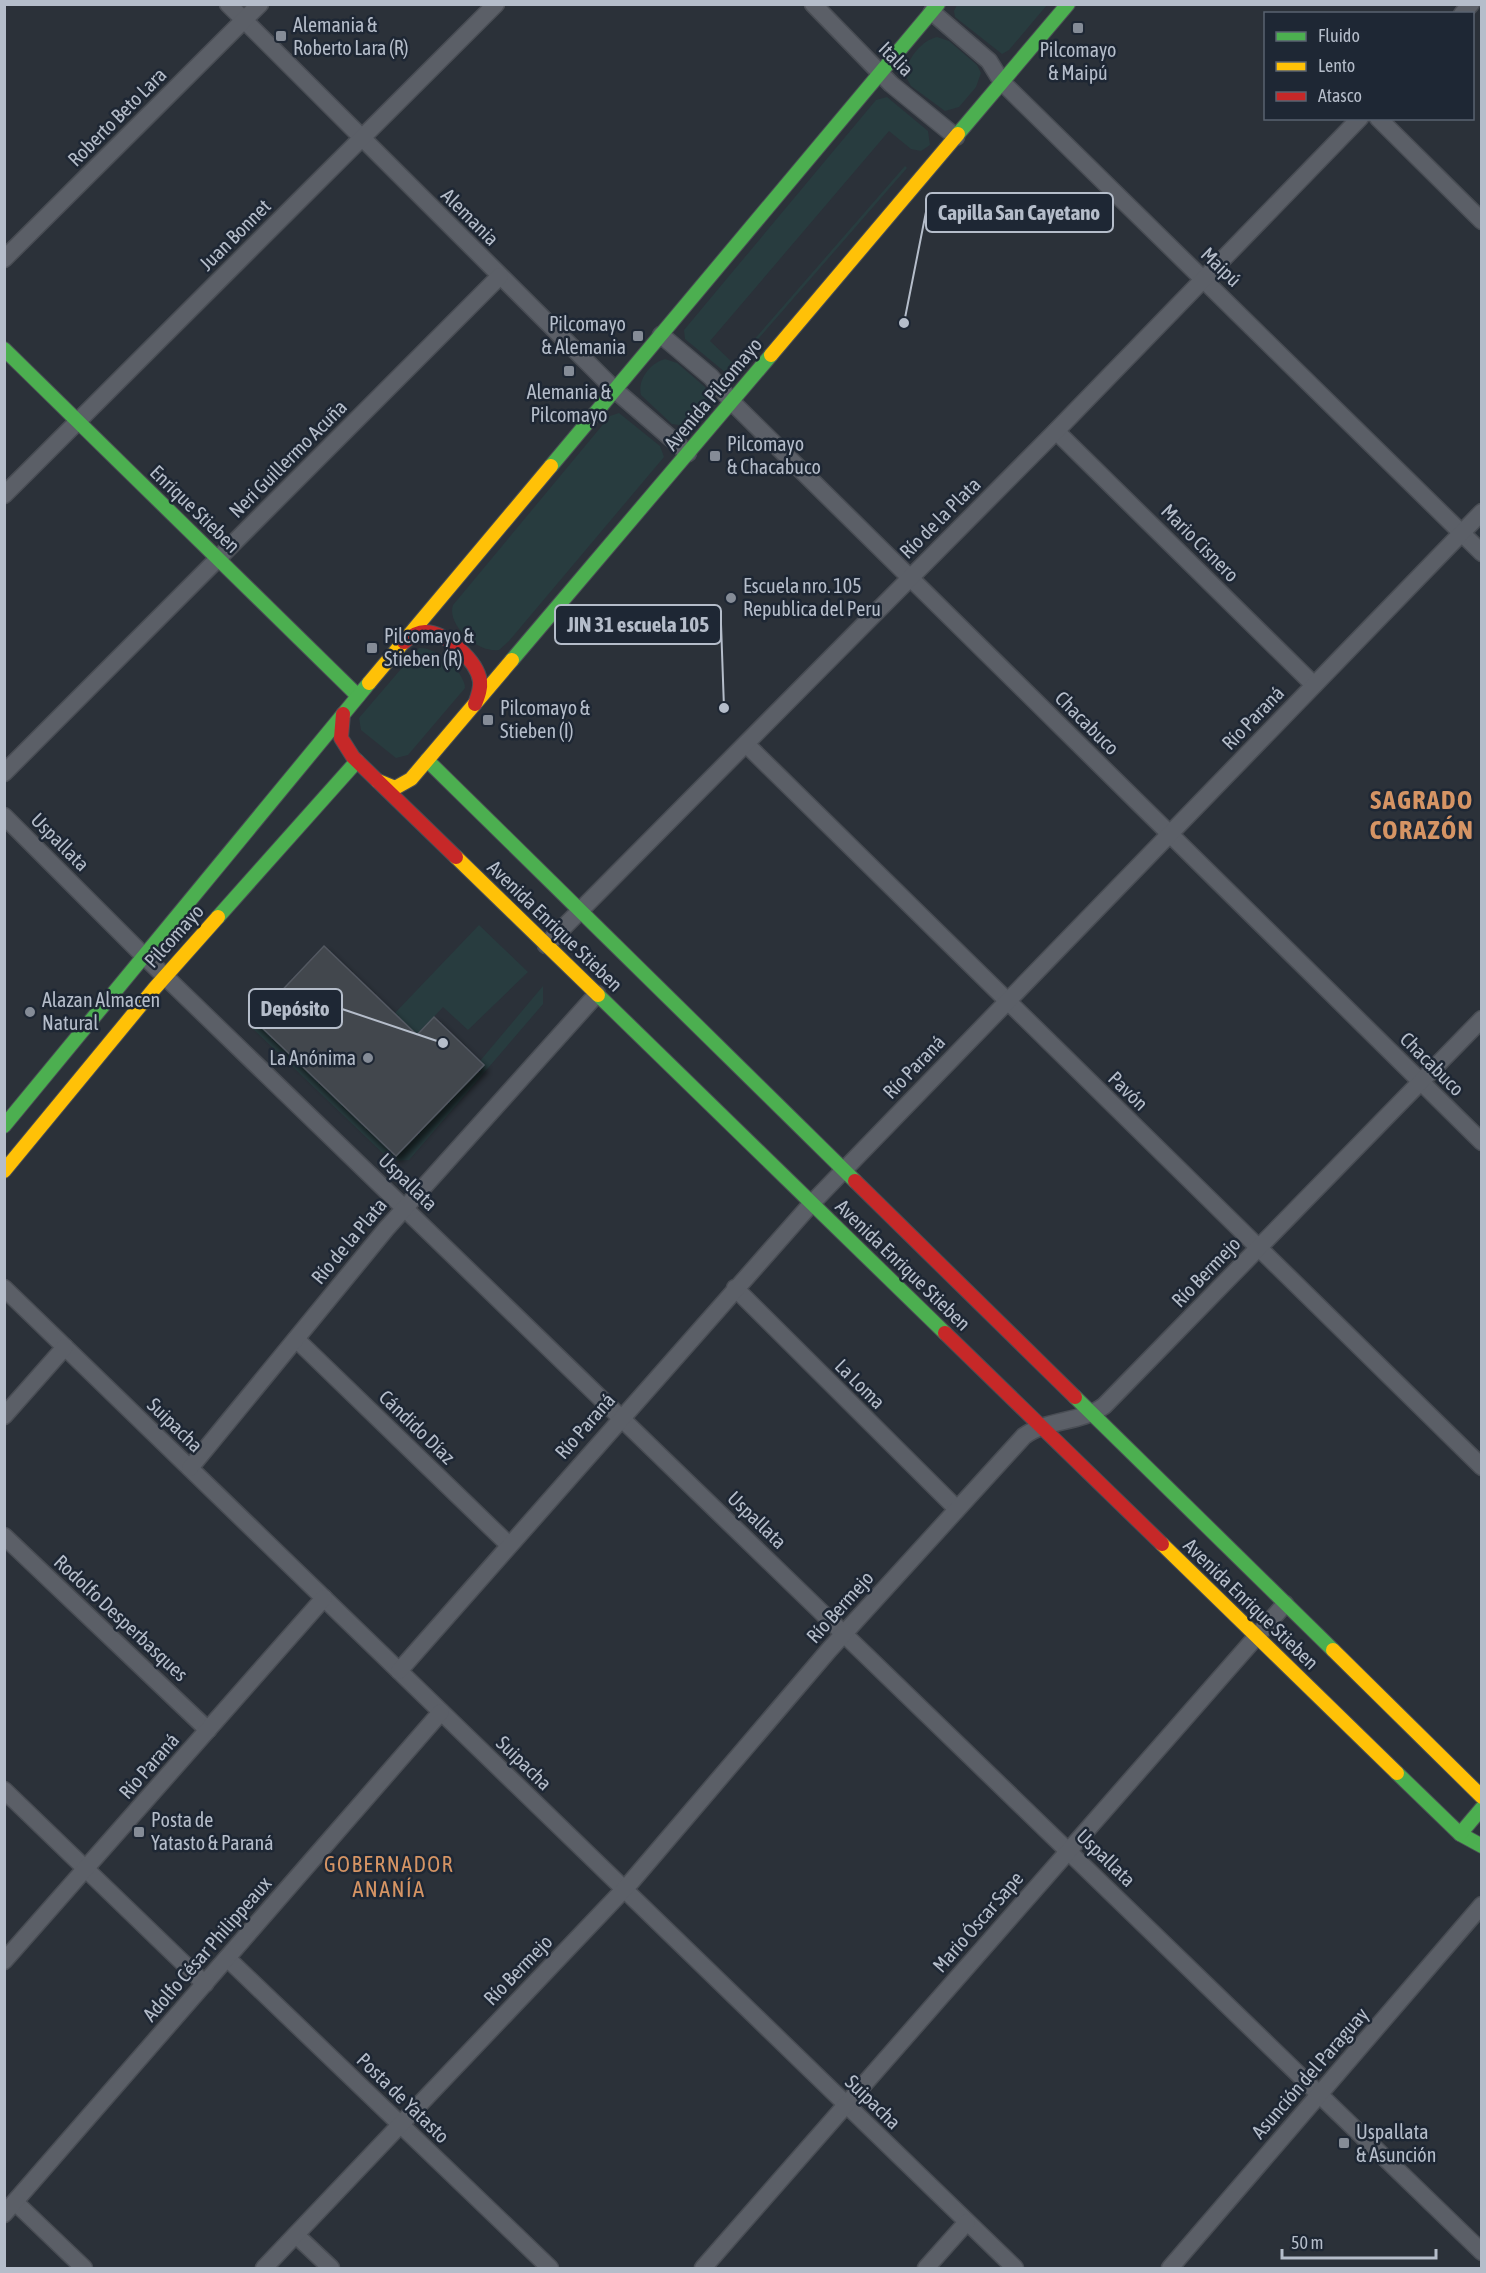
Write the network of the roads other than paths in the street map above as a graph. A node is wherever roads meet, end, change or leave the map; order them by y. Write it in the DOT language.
graph roads {
  1 [pos="228,4"];
  2 [pos="260,4"];
  3 [pos="496,4"];
  4 [pos="813,4"];
  5 [pos="1068,4"];
  6 [pos="935,8"];
  7 [pos="244,20"];
  8 [pos="881,73"];
  9 [pos="1002,82"];
  10 [pos="1358,120"];
  11 [pos="1380,120"];
  12 [pos="956,137"];
  13 [pos="362,138"];
  14 [pos="1482,221"];
  15 [pos="4,259"];
  16 [pos="500,276"];
  17 [pos="1203,280"];
  18 [pos="661,335"];
  19 [pos="4,349"];
  20 [pos="615,390"];
  21 [pos="732,402"];
  22 [pos="78,422"];
  23 [pos="1056,431"];
  24 [pos="688,453"];
  25 [pos="4,495"];
  26 [pos="1482,513"];
  27 [pos="1461,533"];
  28 [pos="1482,553"];
  29 [pos="218,559"];
  30 [pos="910,578"];
  31 [pos="402,644"];
  32 [pos="1314,685"];
  33 [pos="358,696"];
  34 [pos="474,706"];
  35 [pos="343,714"];
  36 [pos="746,744"];
  37 [pos="427,760"];
  38 [pos="357,761"];
  39 [pos="4,773"];
  40 [pos="378,781"];
  41 [pos="4,816"];
  42 [pos="1170,834"];
  43 [pos="580,911"];
  44 [pos="546,945"];
  45 [pos="144,956"];
  46 [pos="165,976"];
  47 [pos="597,994"];
  48 [pos="1007,1001"];
  49 [pos="1482,1019"];
  50 [pos="1420,1082"];
  51 [pos="4,1126"];
  52 [pos="1482,1142"];
  53 [pos="844,1170"];
  54 [pos="4,1171"];
  55 [pos="812,1203"];
  56 [pos="404,1208"];
  57 [pos="1258,1248"];
  58 [pos="4,1288"];
  59 [pos="735,1288"];
  60 [pos="296,1339"];
  61 [pos="65,1347"];
  62 [pos="1091,1414"];
  63 [pos="4,1416"];
  64 [pos="620,1418"];
  65 [pos="1042,1427"];
  66 [pos="1482,1467"];
  67 [pos="190,1468"];
  68 [pos="957,1509"];
  69 [pos="4,1536"];
  70 [pos="509,1545"];
  71 [pos="324,1598"];
  72 [pos="1285,1604"];
  73 [pos="843,1634"];
  74 [pos="1256,1636"];
  75 [pos="399,1671"];
  76 [pos="441,1712"];
  77 [pos="208,1730"];
  78 [pos="4,1790"];
  79 [pos="1482,1797"];
  80 [pos="1482,1808"];
  81 [pos="1460,1834"];
  82 [pos="1482,1846"];
  83 [pos="1068,1851"];
  84 [pos="86,1869"];
  85 [pos="624,1890"];
  86 [pos="1482,1905"];
  87 [pos="227,1959"];
  88 [pos="4,1961"];
  89 [pos="205,1984"];
  90 [pos="1319,2095"];
  91 [pos="846,2105"];
  92 [pos="400,2125"];
  93 [pos="10,2208"];
  94 [pos="967,2222"];
  95 [pos="296,2235"];
  96 [pos="1482,2252"];
  97 [pos="84,2268"];
  98 [pos="264,2268"];
  99 [pos="331,2268"];
  100 [pos="550,2268"];
  101 [pos="703,2268"];
  102 [pos="926,2268"];
  103 [pos="1015,2268"];
  104 [pos="1170,2268"];
  1 -- 7 [label="street, Alemania"];
  2 -- 7 [label="street, Roberto Beto Lara"];
  3 -- 13 [label="street, Juan Bonnet"];
  4 -- 8 [label="street, Italia"];
  5 -- 9 [label="main road, Avenida Pilcomayo"];
  6 -- 8 [label="main road"];
  6 -- 9 [label="street, Maipú"];
  7 -- 13 [label="street, Alemania"];
  7 -- 15 [label="street, Roberto Beto Lara"];
  8 -- 12 [label="street, Italia"];
  8 -- 18 [label="main road"];
  9 -- 12 [label="main road, Avenida Pilcomayo"];
  9 -- 17 [label="street, Maipú"];
  10 -- 17 [label="street, Río de la Plata"];
  11 -- 14 [label="street"];
  12 -- 21 [label="main road, Avenida Pilcomayo"];
  13 -- 16 [label="street, Alemania"];
  13 -- 22 [label="street, Juan Bonnet"];
  16 -- 20 [label="street, Alemania"];
  16 -- 29 [label="street, Neri Guillermo Acuña"];
  17 -- 23 [label="street, Río de la Plata"];
  17 -- 27 [label="street, Maipú"];
  18 -- 20 [label="main road"];
  18 -- 21 [label="street, Chacabuco"];
  19 -- 22 [label="main road, Enrique Stieben"];
  20 -- 24 [label="street, Alemania"];
  20 -- 31 [label="main road"];
  21 -- 24 [label="main road, Avenida Pilcomayo"];
  21 -- 30 [label="street, Chacabuco"];
  22 -- 25 [label="street, Juan Bonnet"];
  22 -- 29 [label="main road, Enrique Stieben"];
  23 -- 30 [label="street, Río de la Plata"];
  23 -- 32 [label="street, Mario Cisnero"];
  24 -- 34 [label="main road, Avenida Pilcomayo"];
  26 -- 27 [label="street, Río Paraná"];
  27 -- 28 [label="street, Maipú"];
  27 -- 32 [label="street, Río Paraná"];
  29 -- 33 [label="main road, Enrique Stieben"];
  29 -- 39 [label="street, Neri Guillermo Acuña"];
  30 -- 36 [label="street, Río de la Plata"];
  30 -- 42 [label="street, Chacabuco"];
  31 -- 33 [label="main road"];
  31 -- 34 [label="main road"];
  32 -- 42 [label="street, Río Paraná"];
  33 -- 35 [label="main road"];
  34 -- 37 [label="main road, Avenida Pilcomayo"];
  35 -- 38 [label="main road, Avenida Enrique Stieben"];
  35 -- 45 [label="main road, Pilcomayo"];
  36 -- 43 [label="street, Río de la Plata"];
  36 -- 48 [label="street, Pavón"];
  37 -- 40 [label="main road, Avenida Pilcomayo"];
  37 -- 43 [label="main road, Avenida Enrique Stieben"];
  38 -- 40 [label="main road, Avenida Enrique Stieben"];
  38 -- 46 [label="main road, Pilcomayo"];
  40 -- 44 [label="main road, Avenida Enrique Stieben"];
  41 -- 45 [label="street, Uspallata"];
  42 -- 48 [label="street, Río Paraná"];
  42 -- 50 [label="street, Chacabuco"];
  43 -- 44 [label="street, Río de la Plata"];
  43 -- 53 [label="main road, Avenida Enrique Stieben"];
  44 -- 47 [label="main road, Avenida Enrique Stieben"];
  45 -- 46 [label="street, Uspallata"];
  45 -- 51 [label="main road, Pilcomayo"];
  46 -- 54 [label="main road, Pilcomayo"];
  46 -- 56 [label="street, Uspallata"];
  47 -- 55 [label="main road, Avenida Enrique Stieben"];
  47 -- 56 [label="street, Río de la Plata"];
  48 -- 53 [label="street, Río Paraná"];
  48 -- 57 [label="street, Pavón"];
  49 -- 50 [label="street, Río Bermejo"];
  50 -- 52 [label="street, Chacabuco"];
  50 -- 57 [label="street, Río Bermejo"];
  53 -- 55 [label="street, Río Paraná"];
  53 -- 62 [label="main road, Avenida Enrique Stieben"];
  55 -- 59 [label="street, Río Paraná"];
  55 -- 65 [label="main road, Avenida Enrique Stieben"];
  56 -- 60 [label="street, Río de la Plata"];
  56 -- 64 [label="street, Uspallata"];
  57 -- 62 [label="street, Río Bermejo"];
  57 -- 66 [label="street, Pavón"];
  58 -- 61 [label="street, Suipacha"];
  59 -- 64 [label="street, Río Paraná"];
  59 -- 68 [label="street, La Loma"];
  60 -- 67 [label="street, Río de la Plata"];
  60 -- 70 [label="street, Cándido Díaz"];
  61 -- 63 [label="street"];
  61 -- 67 [label="street, Suipacha"];
  62 -- 65 [label="street, Río Bermejo"];
  62 -- 72 [label="main road, Avenida Enrique Stieben"];
  64 -- 70 [label="street, Río Paraná"];
  64 -- 73 [label="street, Uspallata"];
  65 -- 68 [label="street, Río Bermejo"];
  65 -- 74 [label="main road, Avenida Enrique Stieben"];
  67 -- 71 [label="street, Suipacha"];
  68 -- 73 [label="street, Río Bermejo"];
  69 -- 77 [label="street, Rodolfo Desperbasques"];
  70 -- 75 [label="street, Río Paraná"];
  71 -- 75 [label="street, Suipacha"];
  71 -- 77 [label="street, Río Paraná"];
  72 -- 74 [label="street, Mario Óscar Sape"];
  72 -- 79 [label="main road, Avenida Enrique Stieben"];
  73 -- 83 [label="street, Uspallata"];
  73 -- 85 [label="street, Río Bermejo"];
  74 -- 81 [label="main road, Avenida Enrique Stieben"];
  74 -- 83 [label="street, Mario Óscar Sape"];
  75 -- 76 [label="street, Suipacha"];
  76 -- 85 [label="street, Suipacha"];
  76 -- 87 [label="street, Adolfo César Philippeaux"];
  77 -- 84 [label="street, Río Paraná"];
  78 -- 84 [label="street"];
  80 -- 81 [label="main road"];
  81 -- 82 [label="main road"];
  83 -- 90 [label="street, Uspallata"];
  83 -- 91 [label="street, Mario Óscar Sape"];
  84 -- 88 [label="street, Río Paraná"];
  84 -- 89 [label="street"];
  85 -- 91 [label="street, Suipacha"];
  85 -- 92 [label="street, Río Bermejo"];
  86 -- 90 [label="street, Asunción del Paraguay"];
  87 -- 89 [label="street, Adolfo César Philippeaux"];
  87 -- 92 [label="street, Posta de Yatasto"];
  89 -- 93 [label="street, Adolfo César Philippeaux"];
  90 -- 96 [label="street, Uspallata"];
  90 -- 104 [label="street, Asunción del Paraguay"];
  91 -- 94 [label="street, Suipacha"];
  91 -- 101 [label="street, Mario Óscar Sape"];
  92 -- 95 [label="street, Río Bermejo"];
  92 -- 100 [label="street, Posta de Yatasto"];
  93 -- 97 [label="street"];
  94 -- 102 [label="street"];
  94 -- 103 [label="street, Suipacha"];
  95 -- 98 [label="street, Río Bermejo"];
  95 -- 99 [label="street"];
}
